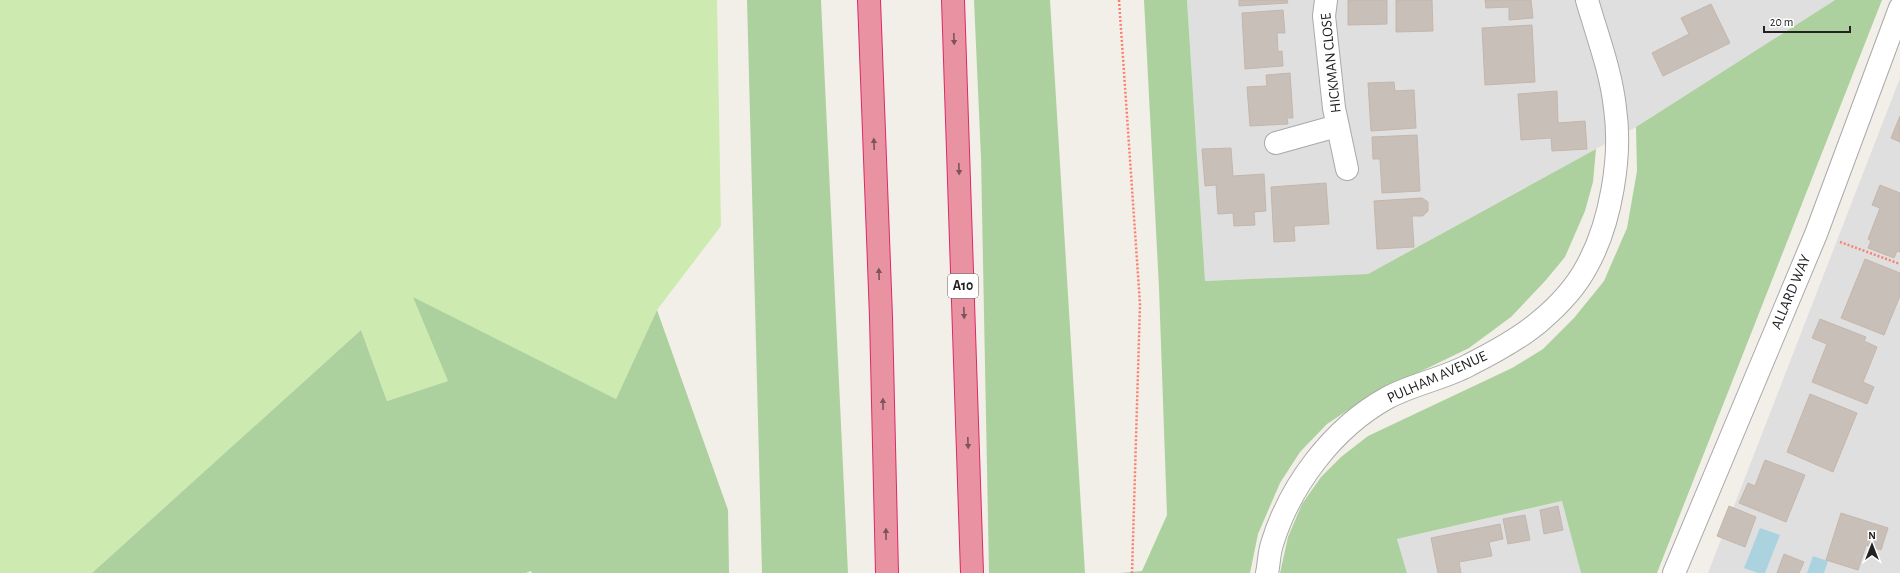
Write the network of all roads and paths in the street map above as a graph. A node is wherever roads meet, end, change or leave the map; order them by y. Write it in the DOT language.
graph roads {
  1 [pos="869,0"];
  2 [pos="953,0"];
  3 [pos="1119,0"];
  4 [pos="1326,0"];
  5 [pos="1587,0"];
  6 [pos="1900,8"];
  7 [pos="1337,126"];
  8 [pos="1276,143"];
  9 [pos="1347,169"];
  10 [pos="1816,234"];
  11 [pos="1900,264"];
  12 [pos="887,573"];
  13 [pos="972,573"];
  14 [pos="1132,573"];
  15 [pos="1268,573"];
  16 [pos="1674,573"];
  12 -- 1 [label="highway, one-way"];
  2 -- 13 [label="highway, A10, one-way"];
  3 -- 14 [label="path"];
  4 -- 7 [label="street, HICKMAN CLOSE"];
  5 -- 15 [label="street, PULHAM AVENUE"];
  6 -- 10 [label="street, ALLARD WAY"];
  7 -- 8 [label="street, HICKMAN CLOSE"];
  7 -- 9 [label="street, HICKMAN CLOSE"];
  10 -- 11 [label="path"];
  10 -- 16 [label="street, ALLARD WAY"];
}
